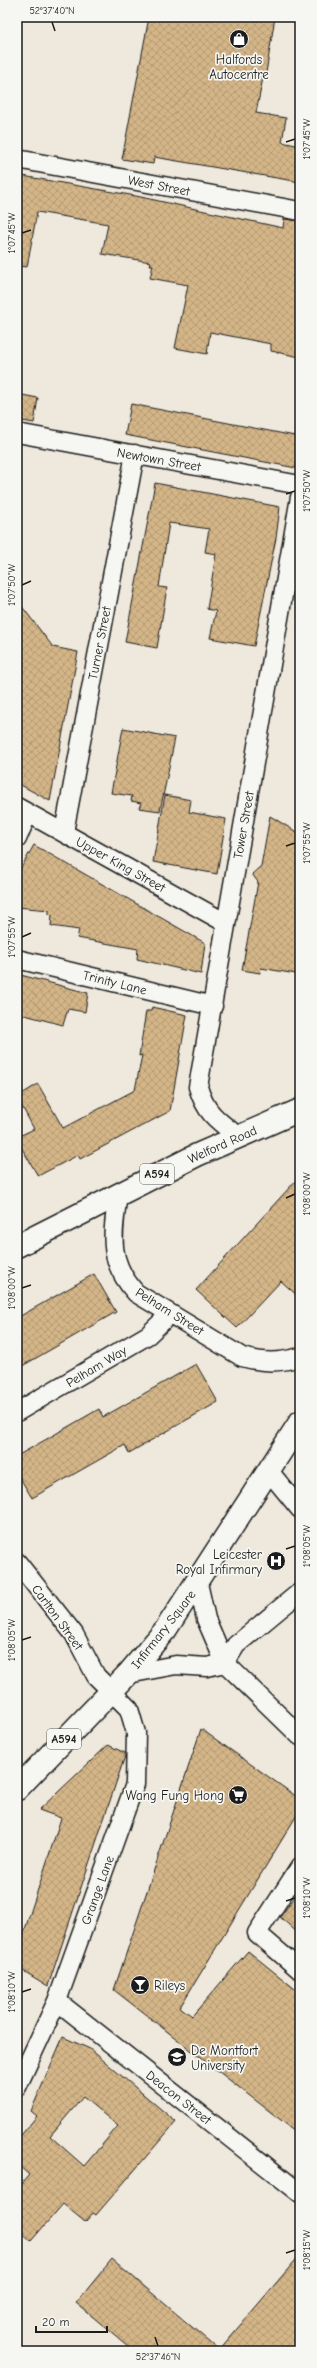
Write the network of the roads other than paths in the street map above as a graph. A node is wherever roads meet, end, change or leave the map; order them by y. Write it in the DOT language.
graph roads {
  1 [pos="17,159"];
  2 [pos="300,211"];
  3 [pos="17,434"];
  4 [pos="135,454"];
  5 [pos="300,484"];
  6 [pos="300,497"];
  7 [pos="23,810"];
  8 [pos="64,832"];
  9 [pos="17,838"];
  10 [pos="226,923"];
  11 [pos="17,959"];
  12 [pos="213,1006"];
  13 [pos="300,1110"];
  14 [pos="239,1137"];
  15 [pos="118,1193"];
  16 [pos="17,1246"];
  17 [pos="170,1314"];
  18 [pos="300,1357"];
  19 [pos="17,1412"];
  20 [pos="300,1422"];
  21 [pos="268,1470"];
  22 [pos="300,1509"];
  23 [pos="17,1562"];
  24 [pos="198,1583"];
  25 [pos="300,1592"];
  26 [pos="225,1663"];
  27 [pos="128,1674"];
  28 [pos="112,1691"];
  29 [pos="300,1736"];
  30 [pos="17,1789"];
  31 [pos="300,1867"];
  32 [pos="300,1970"];
  33 [pos="57,2000"];
  34 [pos="17,2087"];
  35 [pos="300,2193"];
  1 -- 2 [label="street, West Street"];
  3 -- 4 [label="street, Newtown Street"];
  4 -- 5 [label="street, Newtown Street"];
  4 -- 8 [label="street, Turner Street"];
  6 -- 10 [label="street, Tower Street"];
  7 -- 8 [label="street, Upper King Street"];
  7 -- 9 [label="street"];
  8 -- 10 [label="street, Upper King Street"];
  10 -- 12 [label="street, Tower Street"];
  11 -- 12 [label="street, Trinity Lane"];
  12 -- 14 [label="street, Tower Street"];
  13 -- 14 [label="main road, Welford Road / A594"];
  14 -- 15 [label="main road, Welford Road / A594"];
  15 -- 16 [label="main road, Welford Road / A594"];
  15 -- 17 [label="street, Pelham Street"];
  17 -- 18 [label="street, Pelham Street"];
  17 -- 19 [label="street, Pelham Way"];
  20 -- 21 [label="main road, Infirmary Square / A594"];
  21 -- 22 [label="street"];
  21 -- 24 [label="main road, Infirmary Square / A594"];
  23 -- 28 [label="street, Carlton Street"];
  24 -- 26 [label="street"];
  24 -- 27 [label="main road, Infirmary Square / A594"];
  25 -- 26 [label="street"];
  26 -- 27 [label="street"];
  26 -- 29 [label="street"];
  27 -- 28 [label="main road, Infirmary Square / A594"];
  28 -- 30 [label="main road, A594"];
  28 -- 33 [label="street, Grange Lane"];
  31 -- 32 [label="street"];
  33 -- 34 [label="street, Grange Lane"];
  33 -- 35 [label="street, Deacon Street"];
}
